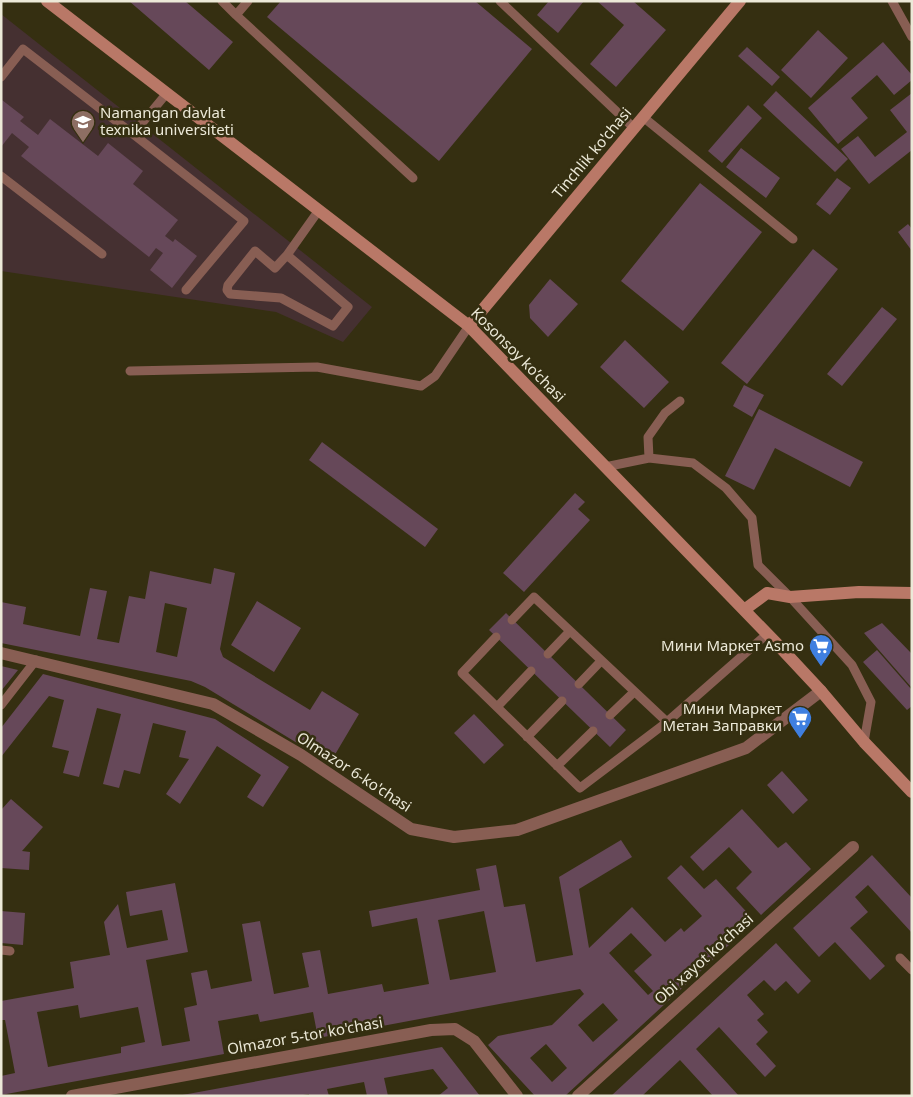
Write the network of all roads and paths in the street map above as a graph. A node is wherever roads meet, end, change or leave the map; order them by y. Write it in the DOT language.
graph roads {
  1 [pos="48,1"];
  2 [pos="222,1"];
  3 [pos="248,1"];
  4 [pos="500,1"];
  5 [pos="740,1"];
  6 [pos="892,1"];
  7 [pos="236,15"];
  8 [pos="912,37"];
  9 [pos="1,77"];
  10 [pos="167,93"];
  11 [pos="644,117"];
  12 [pos="634,128"];
  13 [pos="133,134"];
  14 [pos="1,176"];
  15 [pos="413,178"];
  16 [pos="319,210"];
  17 [pos="793,239"];
  18 [pos="102,254"];
  19 [pos="286,255"];
  20 [pos="186,290"];
  21 [pos="469,326"];
  22 [pos="130,371"];
  23 [pos="680,401"];
  24 [pos="649,458"];
  25 [pos="605,467"];
  26 [pos="912,593"];
  27 [pos="790,597"];
  28 [pos="744,610"];
  29 [pos="512,620"];
  30 [pos="570,631"];
  31 [pos="767,634"];
  32 [pos="496,637"];
  33 [pos="1,653"];
  34 [pos="548,654"];
  35 [pos="36,660"];
  36 [pos="601,661"];
  37 [pos="531,671"];
  38 [pos="579,684"];
  39 [pos="821,691"];
  40 [pos="634,692"];
  41 [pos="562,701"];
  42 [pos="1,705"];
  43 [pos="497,707"];
  44 [pos="610,714"];
  45 [pos="666,722"];
  46 [pos="593,731"];
  47 [pos="527,736"];
  48 [pos="864,742"];
  49 [pos="557,766"];
  50 [pos="912,792"];
  51 [pos="853,847"];
  52 [pos="900,958"];
  53 [pos="912,970"];
  54 [pos="72,1096"];
  55 [pos="516,1096"];
  56 [pos="578,1096"];
  1 -- 10 [label="main road, Kosonsoy ko’chasi"];
  2 -- 7 [label="lane"];
  3 -- 7 [label="lane"];
  4 -- 12 [label="lane"];
  5 -- 11 [label="main road, Tinchlik ko'chasi"];
  6 -- 8 [label="lane"];
  7 -- 15 [label="lane"];
  9 -- 13 [label="lane"];
  10 -- 13 [label="lane"];
  10 -- 16 [label="main road, Kosonsoy ko’chasi"];
  11 -- 12 [label="main road, Tinchlik ko'chasi"];
  11 -- 17 [label="lane"];
  12 -- 21 [label="main road, Tinchlik ko'chasi"];
  13 -- 20 [label="lane"];
  14 -- 18 [label="lane"];
  16 -- 19 [label="lane"];
  16 -- 21 [label="main road, Kosonsoy ko’chasi"];
  19 -- 19 [label="lane"];
  21 -- 22 [label="lane"];
  21 -- 25 [label="main road, Kosonsoy ko’chasi"];
  23 -- 24 [label="lane"];
  24 -- 25 [label="lane"];
  24 -- 27 [label="lane"];
  25 -- 28 [label="main road, Kosonsoy ko’chasi"];
  26 -- 27 [label="main road"];
  27 -- 28 [label="main road"];
  27 -- 48 [label="lane"];
  28 -- 31 [label="main road, Kosonsoy ko’chasi"];
  29 -- 30 [label="lane"];
  30 -- 34 [label="lane"];
  30 -- 36 [label="lane"];
  31 -- 39 [label="main road, Kosonsoy ko’chasi"];
  31 -- 45 [label="lane"];
  32 -- 43 [label="lane"];
  33 -- 35 [label="street, Olmazor 6-ko'chasi"];
  35 -- 39 [label="street, Olmazor 6-ko'chasi"];
  35 -- 42 [label="lane"];
  36 -- 38 [label="lane"];
  36 -- 40 [label="lane"];
  37 -- 43 [label="lane"];
  39 -- 48 [label="main road, Kosonsoy ko’chasi"];
  40 -- 44 [label="lane"];
  40 -- 45 [label="lane"];
  41 -- 47 [label="lane"];
  43 -- 47 [label="lane"];
  45 -- 49 [label="lane"];
  46 -- 49 [label="lane"];
  47 -- 49 [label="lane"];
  48 -- 50 [label="main road, Kosonsoy ko’chasi"];
  51 -- 56 [label="street, Obi xayot koʻchasi"];
  52 -- 53 [label="lane"];
  54 -- 55 [label="street, Olmazor 5-tor ko'chasi"];
}
